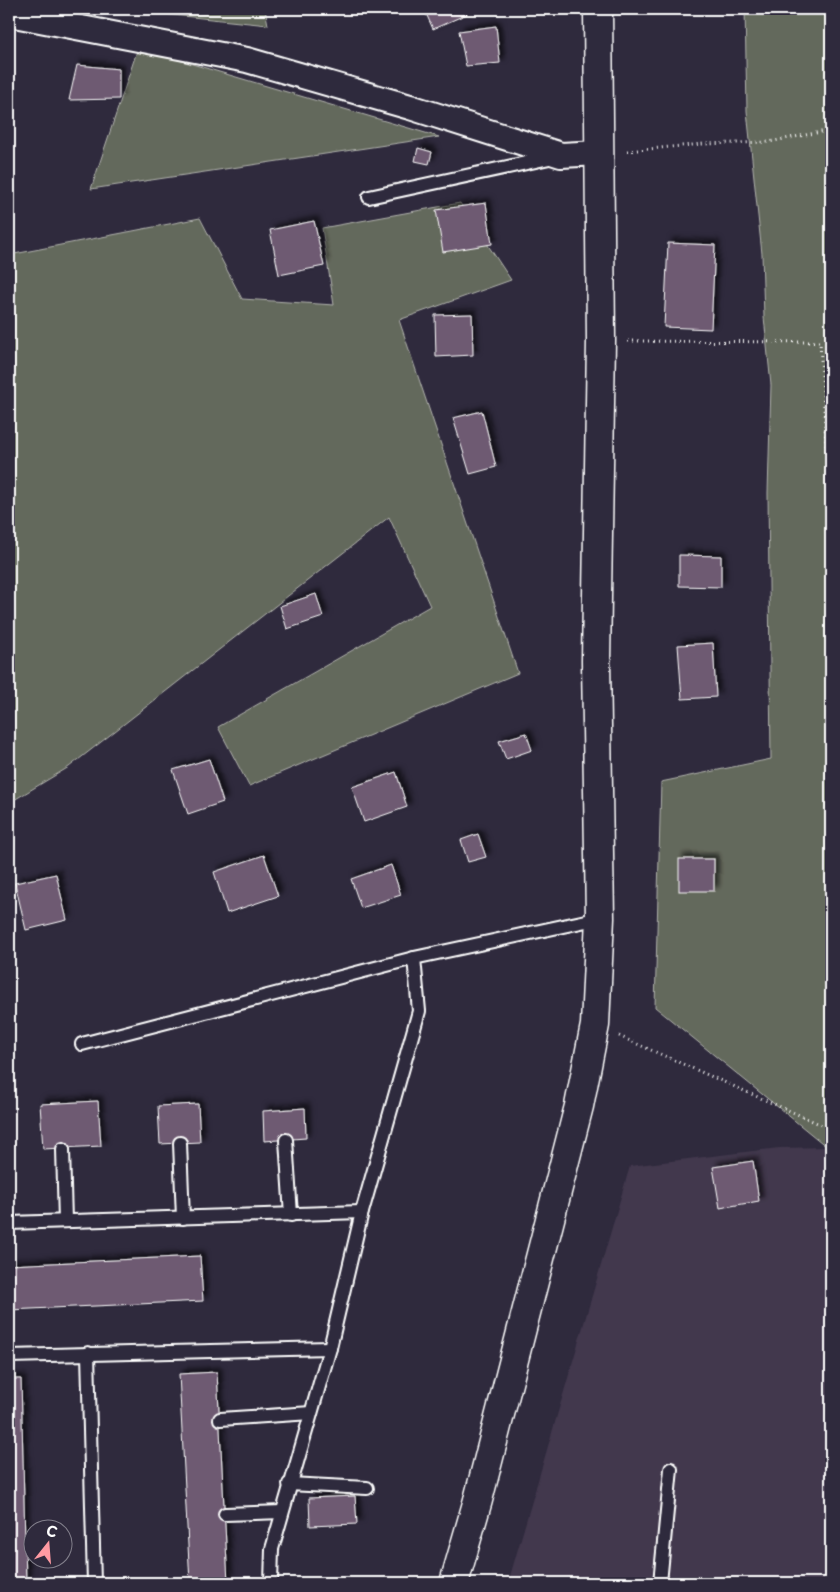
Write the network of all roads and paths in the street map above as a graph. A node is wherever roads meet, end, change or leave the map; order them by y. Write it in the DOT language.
graph roads {
  1 [pos="598,9"];
  2 [pos="9,14"];
  3 [pos="831,130"];
  4 [pos="599,153"];
  5 [pos="562,156"];
  6 [pos="369,197"];
  7 [pos="601,340"];
  8 [pos="831,525"];
  9 [pos="600,918"];
  10 [pos="414,958"];
  11 [pos="595,1025"];
  12 [pos="82,1044"];
  13 [pos="831,1129"];
  14 [pos="286,1140"];
  15 [pos="180,1142"];
  16 [pos="64,1149"];
  17 [pos="362,1212"];
  18 [pos="291,1215"];
  19 [pos="183,1218"];
  20 [pos="65,1221"];
  21 [pos="9,1223"];
  22 [pos="330,1348"];
  23 [pos="88,1353"];
  24 [pos="9,1356"];
  25 [pos="311,1413"];
  26 [pos="220,1419"];
  27 [pos="671,1469"];
  28 [pos="289,1484"];
  29 [pos="367,1488"];
  30 [pos="282,1512"];
  31 [pos="225,1514"];
  32 [pos="94,1583"];
  33 [pos="271,1583"];
  34 [pos="454,1583"];
  35 [pos="660,1583"];
  1 -- 4 [label="street"];
  2 -- 5 [label="street"];
  3 -- 4 [label="path"];
  4 -- 5 [label="street"];
  4 -- 7 [label="street"];
  5 -- 6 [label="lane"];
  7 -- 8 [label="path"];
  7 -- 9 [label="street"];
  9 -- 10 [label="lane"];
  9 -- 11 [label="street"];
  10 -- 12 [label="lane"];
  10 -- 17 [label="lane"];
  11 -- 13 [label="path"];
  11 -- 34 [label="street"];
  14 -- 18 [label="lane"];
  15 -- 19 [label="lane"];
  16 -- 20 [label="lane"];
  17 -- 18 [label="lane"];
  17 -- 22 [label="lane"];
  18 -- 19 [label="lane"];
  19 -- 20 [label="lane"];
  20 -- 21 [label="lane"];
  22 -- 23 [label="lane"];
  22 -- 25 [label="lane"];
  23 -- 24 [label="lane"];
  23 -- 32 [label="lane"];
  25 -- 26 [label="lane"];
  25 -- 28 [label="lane"];
  27 -- 35 [label="lane"];
  28 -- 29 [label="lane"];
  28 -- 30 [label="lane"];
  30 -- 31 [label="lane"];
  30 -- 33 [label="lane"];
}
